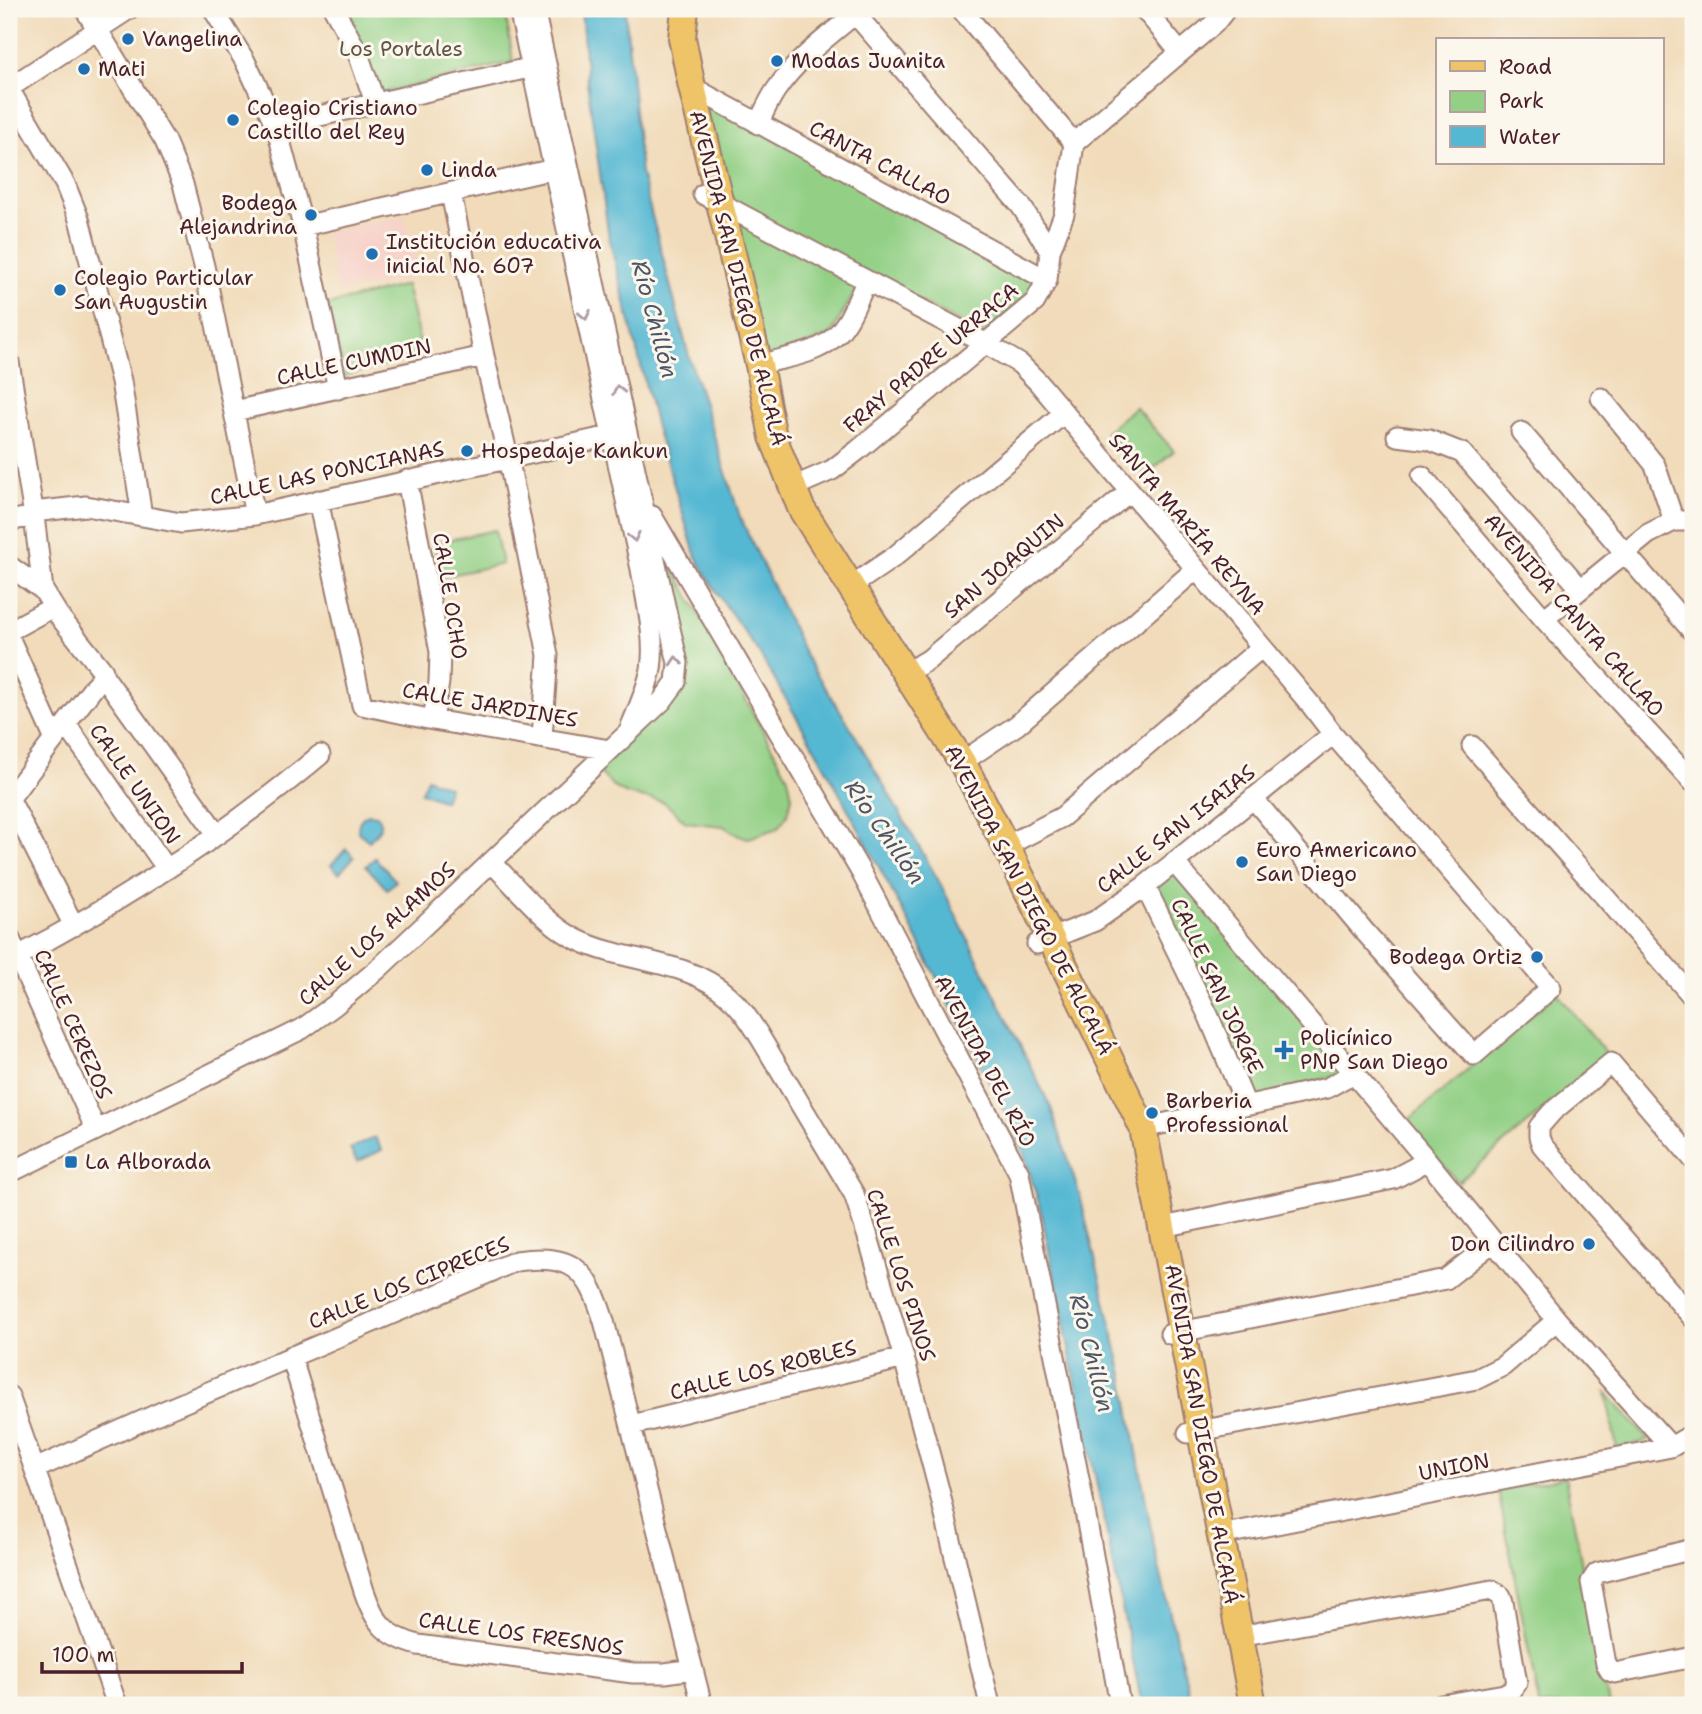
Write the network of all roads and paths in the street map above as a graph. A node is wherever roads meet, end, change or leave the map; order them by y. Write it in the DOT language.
graph roads {
  1 [pos="85,9"];
  2 [pos="129,9"];
  3 [pos="213,9"];
  4 [pos="334,9"];
  5 [pos="519,9"];
  6 [pos="534,9"];
  7 [pos="672,9"];
  8 [pos="685,9"];
  9 [pos="961,9"];
  10 [pos="1144,9"];
  11 [pos="1226,9"];
  12 [pos="853,11"];
  13 [pos="97,29"];
  14 [pos="1179,51"];
  15 [pos="533,67"];
  16 [pos="9,88"];
  17 [pos="692,88"];
  18 [pos="375,102"];
  19 [pos="758,124"];
  20 [pos="276,126"];
  21 [pos="1074,143"];
  22 [pos="554,169"];
  23 [pos="451,193"];
  24 [pos="712,198"];
  25 [pos="303,226"];
  26 [pos="1050,251"];
  27 [pos="1047,280"];
  28 [pos="866,282"];
  29 [pos="985,343"];
  30 [pos="484,356"];
  31 [pos="9,362"];
  32 [pos="759,365"];
  33 [pos="338,389"];
  34 [pos="12,395"];
  35 [pos="1601,398"];
  36 [pos="234,411"];
  37 [pos="1064,413"];
  38 [pos="1521,432"];
  39 [pos="619,433"];
  40 [pos="1397,436"];
  41 [pos="508,457"];
  42 [pos="1422,475"];
  43 [pos="407,480"];
  44 [pos="793,487"];
  45 [pos="1129,492"];
  46 [pos="318,500"];
  47 [pos="642,500"];
  48 [pos="34,514"];
  49 [pos="255,515"];
  50 [pos="142,516"];
  51 [pos="9,521"];
  52 [pos="1684,521"];
  53 [pos="9,554"];
  54 [pos="1625,554"];
  55 [pos="9,566"];
  56 [pos="1195,570"];
  57 [pos="851,586"];
  58 [pos="1580,588"];
  59 [pos="46,591"];
  60 [pos="1544,619"];
  61 [pos="9,631"];
  62 [pos="1693,632"];
  63 [pos="9,637"];
  64 [pos="1262,647"];
  65 [pos="906,673"];
  66 [pos="103,675"];
  67 [pos="433,720"];
  68 [pos="60,731"];
  69 [pos="627,733"];
  70 [pos="1332,734"];
  71 [pos="542,737"];
  72 [pos="1472,746"];
  73 [pos="610,750"];
  74 [pos="320,755"];
  75 [pos="962,762"];
  76 [pos="1693,782"];
  77 [pos="9,798"];
  78 [pos="1253,798"];
  79 [pos="217,834"];
  80 [pos="1006,846"];
  81 [pos="491,862"];
  82 [pos="1174,862"];
  83 [pos="167,869"];
  84 [pos="1145,886"];
  85 [pos="74,926"];
  86 [pos="1044,941"];
  87 [pos="12,947"];
  88 [pos="1693,997"];
  89 [pos="1352,1074"];
  90 [pos="1246,1105"];
  91 [pos="1143,1128"];
  92 [pos="96,1130"];
  93 [pos="1426,1159"];
  94 [pos="1693,1159"];
  95 [pos="9,1173"];
  96 [pos="1163,1227"];
  97 [pos="1493,1242"];
  98 [pos="1693,1318"];
  99 [pos="1557,1320"];
  100 [pos="1176,1333"];
  101 [pos="291,1356"];
  102 [pos="904,1358"];
  103 [pos="9,1396"];
  104 [pos="632,1425"];
  105 [pos="1194,1432"];
  106 [pos="1693,1434"];
  107 [pos="1671,1447"];
  108 [pos="35,1469"];
  109 [pos="1220,1535"];
  110 [pos="1693,1549"];
  111 [pos="1239,1636"];
  112 [pos="1693,1657"];
  113 [pos="693,1669"];
  114 [pos="117,1705"];
  115 [pos="702,1705"];
  116 [pos="990,1705"];
  117 [pos="1120,1705"];
  118 [pos="1237,1705"];
  119 [pos="1253,1705"];
  120 [pos="1440,1705"];
  1 -- 13 [label="street"];
  2 -- 13 [label="street"];
  3 -- 20 [label="street"];
  4 -- 18 [label="street"];
  5 -- 15 [label="street"];
  39 -- 6 [label="street, one-way"];
  7 -- 24 [label="main road, AVENIDA SAN DIEGO DE ALCALÁ"];
  8 -- 17 [label="main road, AVENIDA SAN DIEGO DE ALCALÁ"];
  9 -- 21 [label="street"];
  10 -- 14 [label="street"];
  11 -- 14 [label="street"];
  12 -- 19 [label="street"];
  12 -- 26 [label="street"];
  13 -- 16 [label="street"];
  13 -- 36 [label="street"];
  14 -- 21 [label="street"];
  15 -- 18 [label="street"];
  15 -- 22 [label="street"];
  16 -- 50 [label="street"];
  17 -- 19 [label="street, CANTA CALLAO"];
  17 -- 24 [label="main road, AVENIDA SAN DIEGO DE ALCALÁ"];
  18 -- 20 [label="street"];
  19 -- 27 [label="street, CANTA CALLAO"];
  20 -- 25 [label="street"];
  21 -- 26 [label="street, FRAY PADRE URRACA"];
  22 -- 23 [label="street"];
  22 -- 39 [label="street, one-way"];
  23 -- 25 [label="street"];
  23 -- 30 [label="street"];
  24 -- 28 [label="street, SANTA MARÍA REYNA"];
  24 -- 32 [label="main road, AVENIDA SAN DIEGO DE ALCALÁ"];
  24 -- 86 [label="main road, AVENIDA SAN DIEGO DE ALCALÁ"];
  25 -- 33 [label="street"];
  26 -- 27 [label="street, FRAY PADRE URRACA"];
  27 -- 29 [label="street, FRAY PADRE URRACA"];
  28 -- 29 [label="street, SANTA MARÍA REYNA"];
  28 -- 32 [label="street"];
  29 -- 37 [label="street, SANTA MARÍA REYNA"];
  29 -- 44 [label="street, FRAY PADRE URRACA"];
  30 -- 33 [label="street, CALLE CUMDIN"];
  30 -- 41 [label="street"];
  31 -- 34 [label="street"];
  32 -- 44 [label="main road, AVENIDA SAN DIEGO DE ALCALÁ"];
  33 -- 36 [label="street, CALLE CUMDIN"];
  34 -- 48 [label="street"];
  35 -- 52 [label="street"];
  36 -- 49 [label="street"];
  37 -- 45 [label="street, SANTA MARÍA REYNA"];
  37 -- 57 [label="street"];
  38 -- 54 [label="street"];
  39 -- 41 [label="street, CALLE LAS PONCIANAS"];
  39 -- 47 [label="street, CALLE LOS ALAMOS"];
  39 -- 69 [label="street, one-way"];
  40 -- 58 [label="street"];
  41 -- 43 [label="street, CALLE LAS PONCIANAS"];
  41 -- 71 [label="street"];
  42 -- 60 [label="street, AVENIDA CANTA CALLAO"];
  43 -- 46 [label="street, CALLE LAS PONCIANAS"];
  43 -- 67 [label="street, CALLE OCHO"];
  44 -- 57 [label="main road, AVENIDA SAN DIEGO DE ALCALÁ"];
  45 -- 56 [label="street, SANTA MARÍA REYNA"];
  45 -- 65 [label="street, SAN JOAQUIN"];
  46 -- 49 [label="street, CALLE LAS PONCIANAS"];
  46 -- 67 [label="street, CALLE JARDINES"];
  69 -- 47 [label="street, CALLE LOS ALAMOS, one-way"];
  47 -- 117 [label="street, AVENIDA DEL RÍO"];
  48 -- 50 [label="street, CALLE LAS PONCIANAS"];
  48 -- 51 [label="street, CALLE LAS PONCIANAS"];
  48 -- 59 [label="street"];
  49 -- 50 [label="street, CALLE LAS PONCIANAS"];
  52 -- 54 [label="street"];
  53 -- 59 [label="street"];
  54 -- 58 [label="street"];
  54 -- 62 [label="street"];
  55 -- 59 [label="street"];
  56 -- 64 [label="street, SANTA MARÍA REYNA"];
  56 -- 75 [label="street"];
  57 -- 65 [label="main road, AVENIDA SAN DIEGO DE ALCALÁ"];
  58 -- 60 [label="street"];
  59 -- 61 [label="street"];
  59 -- 66 [label="street"];
  60 -- 76 [label="street, AVENIDA CANTA CALLAO"];
  63 -- 68 [label="street, CALLE UNION"];
  64 -- 70 [label="street, SANTA MARÍA REYNA"];
  64 -- 80 [label="street"];
  65 -- 75 [label="main road, AVENIDA SAN DIEGO DE ALCALÁ"];
  66 -- 68 [label="street"];
  66 -- 79 [label="street"];
  67 -- 71 [label="street, CALLE JARDINES"];
  68 -- 77 [label="street"];
  68 -- 83 [label="street, CALLE UNION"];
  69 -- 73 [label="street, CALLE LOS ALAMOS"];
  70 -- 78 [label="street, CALLE SAN ISAIAS"];
  70 -- 78 [label="street, SANTA MARÍA REYNA"];
  71 -- 73 [label="street, CALLE JARDINES"];
  72 -- 88 [label="street"];
  73 -- 81 [label="street, CALLE LOS ALAMOS"];
  74 -- 79 [label="street"];
  75 -- 80 [label="main road, AVENIDA SAN DIEGO DE ALCALÁ"];
  77 -- 85 [label="street"];
  78 -- 82 [label="street, CALLE SAN ISAIAS"];
  79 -- 83 [label="street"];
  80 -- 86 [label="main road, AVENIDA SAN DIEGO DE ALCALÁ"];
  81 -- 92 [label="street, CALLE LOS ALAMOS"];
  81 -- 102 [label="street, CALLE LOS PINOS"];
  82 -- 84 [label="street, CALLE SAN ISAIAS"];
  82 -- 89 [label="street"];
  83 -- 85 [label="street"];
  84 -- 86 [label="street, CALLE SAN ISAIAS"];
  84 -- 90 [label="street, CALLE SAN JORGE"];
  85 -- 87 [label="street"];
  86 -- 91 [label="main road, AVENIDA SAN DIEGO DE ALCALÁ"];
  86 -- 100 [label="main road, AVENIDA SAN DIEGO DE ALCALÁ"];
  87 -- 92 [label="street, CALLE CEREZOS"];
  89 -- 90 [label="street"];
  89 -- 93 [label="street"];
  90 -- 91 [label="street"];
  91 -- 96 [label="main road, AVENIDA SAN DIEGO DE ALCALÁ"];
  92 -- 95 [label="street, CALLE LOS ALAMOS"];
  93 -- 96 [label="street"];
  93 -- 97 [label="street"];
  94 -- 98 [label="street"];
  96 -- 100 [label="main road, AVENIDA SAN DIEGO DE ALCALÁ"];
  97 -- 99 [label="street"];
  97 -- 100 [label="street"];
  99 -- 105 [label="street"];
  99 -- 107 [label="street"];
  100 -- 105 [label="main road, AVENIDA SAN DIEGO DE ALCALÁ"];
  101 -- 104 [label="street, CALLE LOS CIPRECES"];
  101 -- 108 [label="street, CALLE LOS CIPRECES"];
  101 -- 113 [label="street, CALLE LOS FRESNOS"];
  102 -- 104 [label="street, CALLE LOS ROBLES"];
  102 -- 116 [label="street, CALLE LOS PINOS"];
  103 -- 108 [label="street"];
  104 -- 113 [label="street, CALLE LOS CIPRECES"];
  105 -- 109 [label="main road, AVENIDA SAN DIEGO DE ALCALÁ"];
  105 -- 118 [label="main road, AVENIDA SAN DIEGO DE ALCALÁ"];
  106 -- 107 [label="street, UNION"];
  107 -- 109 [label="street, UNION"];
  108 -- 114 [label="street"];
  109 -- 111 [label="main road, AVENIDA SAN DIEGO DE ALCALÁ"];
  110 -- 112 [label="street"];
  111 -- 119 [label="main road, AVENIDA SAN DIEGO DE ALCALÁ"];
  111 -- 120 [label="street"];
  113 -- 115 [label="street, CALLE LOS CIPRECES"];
}
